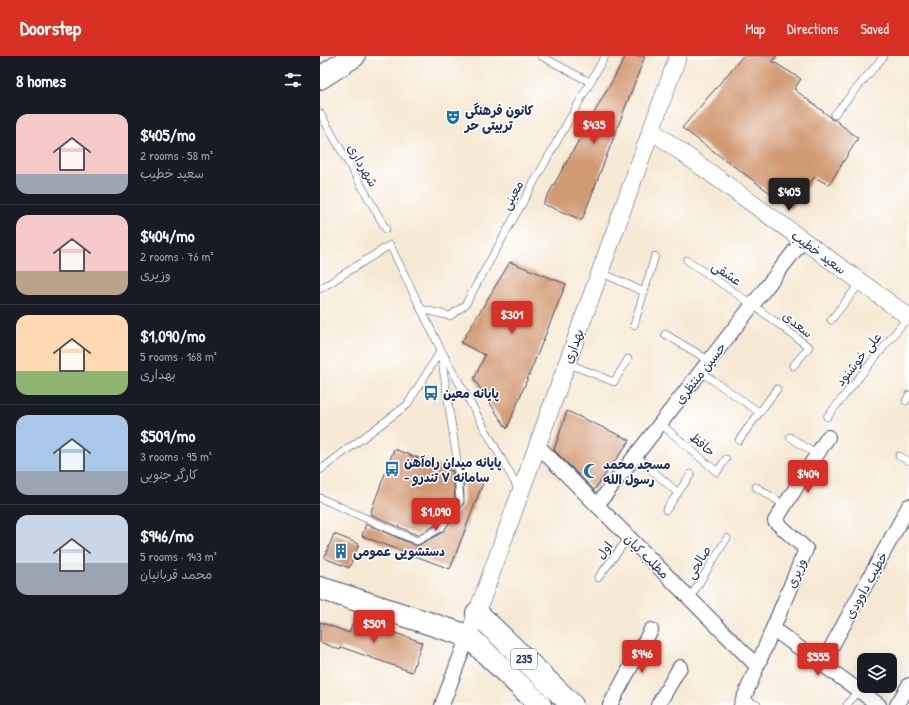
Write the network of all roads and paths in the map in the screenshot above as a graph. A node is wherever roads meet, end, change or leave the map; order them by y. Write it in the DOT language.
graph roads {
  1 [pos="354,56"];
  2 [pos="541,56"];
  3 [pos="605,56"];
  4 [pos="678,56"];
  5 [pos="884,56"];
  6 [pos="320,78"];
  7 [pos="590,82"];
  8 [pos="320,112"];
  9 [pos="834,115"];
  10 [pos="651,130"];
  11 [pos="386,229"];
  12 [pos="803,240"];
  13 [pos="655,256"];
  14 [pos="687,260"];
  15 [pos="600,272"];
  16 [pos="861,282"];
  17 [pos="320,289"];
  18 [pos="644,292"];
  19 [pos="753,305"];
  20 [pos="421,309"];
  21 [pos="909,317"];
  22 [pos="830,320"];
  23 [pos="634,325"];
  24 [pos="665,334"];
  25 [pos="441,350"];
  26 [pos="628,359"];
  27 [pos="567,363"];
  28 [pos="793,366"];
  29 [pos="706,367"];
  30 [pos="777,389"];
  31 [pos="759,412"];
  32 [pos="827,417"];
  33 [pos="661,424"];
  34 [pos="790,437"];
  35 [pos="828,437"];
  36 [pos="739,440"];
  37 [pos="537,445"];
  38 [pos="817,455"];
  39 [pos="636,456"];
  40 [pos="899,456"];
  41 [pos="726,459"];
  42 [pos="909,461"];
  43 [pos="320,470"];
  44 [pos="691,474"];
  45 [pos="756,487"];
  46 [pos="520,492"];
  47 [pos="678,493"];
  48 [pos="320,498"];
  49 [pos="597,505"];
  50 [pos="786,506"];
  51 [pos="909,506"];
  52 [pos="666,510"];
  53 [pos="629,537"];
  54 [pos="727,538"];
  55 [pos="598,578"];
  56 [pos="320,588"];
  57 [pos="690,598"];
  58 [pos="477,614"];
  59 [pos="773,628"];
  60 [pos="651,630"];
  61 [pos="468,636"];
  62 [pos="822,664"];
  63 [pos="757,666"];
  64 [pos="680,667"];
  65 [pos="909,685"];
  66 [pos="857,689"];
  67 [pos="857,691"];
  68 [pos="862,693"];
  69 [pos="742,702"];
  70 [pos="442,705"];
  71 [pos="540,705"];
  72 [pos="572,705"];
  73 [pos="610,705"];
  74 [pos="658,705"];
  75 [pos="757,705"];
  76 [pos="847,705"];
  77 [pos="879,705"];
  78 [pos="897,705"];
  1 -- 6 [label="main road"];
  2 -- 7 [label="lane"];
  3 -- 7 [label="lane, معینی"];
  4 -- 10 [label="street, بهداری"];
  5 -- 9 [label="lane"];
  7 -- 20 [label="lane, معینی"];
  8 -- 11 [label="lane, شهرداری"];
  10 -- 12 [label="street, سعید خطیب"];
  10 -- 15 [label="street, بهداری"];
  12 -- 16 [label="street, سعید خطیب"];
  12 -- 19 [label="street, حسین منتظری"];
  13 -- 18 [label="lane"];
  14 -- 19 [label="lane, عشقی"];
  15 -- 18 [label="lane"];
  15 -- 27 [label="street, بهداری"];
  16 -- 21 [label="street, سعید خطیب"];
  16 -- 22 [label="lane"];
  17 -- 20 [label="lane"];
  18 -- 23 [label="lane"];
  19 -- 28 [label="lane, سعدی"];
  19 -- 29 [label="street, حسین منتظری"];
  20 -- 25 [label="lane"];
  21 -- 32 [label="lane, علی خوشنود"];
  24 -- 29 [label="lane"];
  25 -- 43 [label="lane"];
  25 -- 46 [label="lane"];
  25 -- 48 [label="lane"];
  26 -- 27 [label="lane"];
  27 -- 37 [label="street, بهداری"];
  29 -- 31 [label="lane"];
  29 -- 33 [label="street, حسین منتظری"];
  30 -- 31 [label="lane"];
  31 -- 36 [label="lane"];
  33 -- 39 [label="street, حسین منتظری"];
  33 -- 41 [label="lane, حافظ"];
  34 -- 38 [label="lane"];
  35 -- 38 [label="street, وزیری"];
  37 -- 46 [label="street, بهداری"];
  37 -- 49 [label="street, مطلب کیان"];
  38 -- 50 [label="street, وزیری"];
  39 -- 47 [label="lane"];
  39 -- 49 [label="street, حسین منتظری"];
  40 -- 42 [label="lane"];
  44 -- 47 [label="lane"];
  45 -- 50 [label="lane"];
  46 -- 58 [label="street, بهداری"];
  47 -- 52 [label="lane"];
  49 -- 53 [label="street, مطلب کیان"];
  50 -- 59 [label="street, وزیری"];
  51 -- 62 [label="street, خطیب داوودی"];
  53 -- 55 [label="lane, اول"];
  53 -- 57 [label="street, مطلب کیان"];
  54 -- 57 [label="lane, صالحی"];
  56 -- 61 [label="main road, 235"];
  57 -- 63 [label="street, مطلب کیان"];
  58 -- 61 [label="street, بهداری"];
  58 -- 72 [label="main road, 235"];
  59 -- 62 [label="street"];
  59 -- 63 [label="street, وزیری"];
  60 -- 73 [label="street"];
  61 -- 70 [label="street"];
  61 -- 71 [label="main road, 235"];
  62 -- 66 [label="street"];
  63 -- 69 [label="street, وزیری"];
  64 -- 74 [label="street"];
  65 -- 78 [label="street"];
  67 -- 76 [label="lane"];
  68 -- 77 [label="street"];
  69 -- 75 [label="lane"];
}
